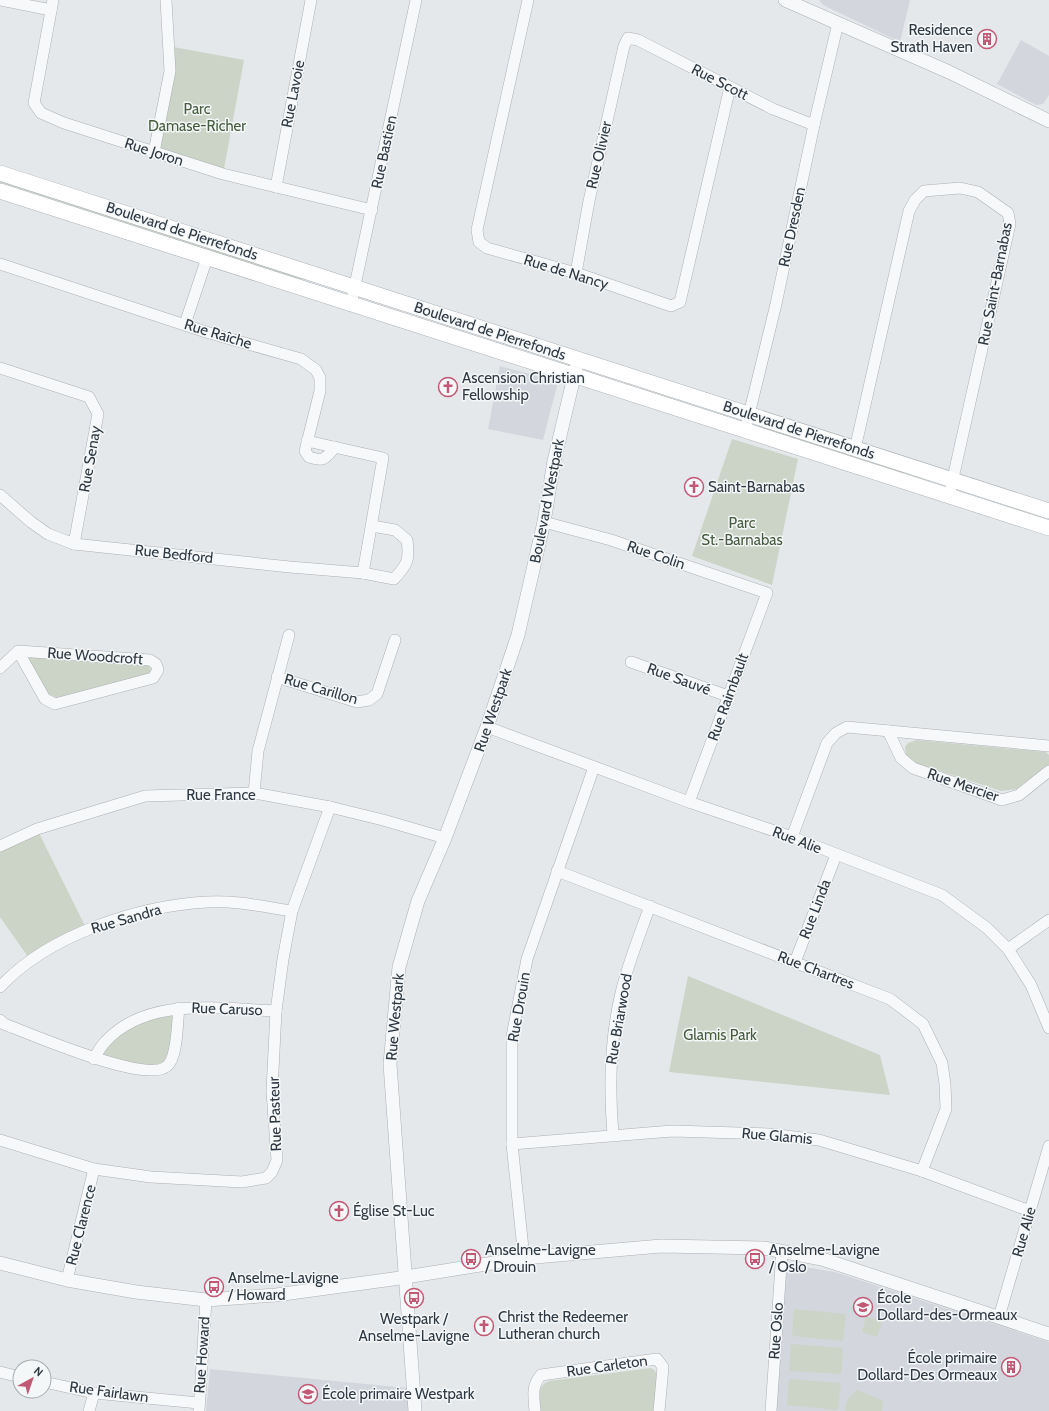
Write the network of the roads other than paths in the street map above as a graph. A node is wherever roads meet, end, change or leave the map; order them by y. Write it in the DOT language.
graph roads {
  1 [pos="0,0"];
  2 [pos="166,0"];
  3 [pos="311,0"];
  4 [pos="416,0"];
  5 [pos="528,0"];
  6 [pos="785,0"];
  7 [pos="805,4"];
  8 [pos="52,5"];
  9 [pos="838,23"];
  10 [pos="628,38"];
  11 [pos="730,87"];
  12 [pos="1049,120"];
  13 [pos="814,125"];
  14 [pos="154,152"];
  15 [pos="0,173"];
  16 [pos="276,187"];
  17 [pos="0,191"];
  18 [pos="372,210"];
  19 [pos="207,258"];
  20 [pos="0,264"];
  21 [pos="576,273"];
  22 [pos="356,287"];
  23 [pos="351,304"];
  24 [pos="185,324"];
  25 [pos="578,360"];
  26 [pos="0,368"];
  27 [pos="574,376"];
  28 [pos="750,415"];
  29 [pos="745,431"];
  30 [pos="307,441"];
  31 [pos="335,447"];
  32 [pos="855,449"];
  33 [pos="953,480"];
  34 [pos="0,495"];
  35 [pos="949,496"];
  36 [pos="1049,511"];
  37 [pos="544,522"];
  38 [pos="372,526"];
  39 [pos="1049,528"];
  40 [pos="74,544"];
  41 [pos="363,573"];
  42 [pos="767,593"];
  43 [pos="289,635"];
  44 [pos="394,640"];
  45 [pos="516,642"];
  46 [pos="18,651"];
  47 [pos="631,662"];
  48 [pos="0,668"];
  49 [pos="278,677"];
  50 [pos="728,696"];
  51 [pos="487,727"];
  52 [pos="888,731"];
  53 [pos="1049,746"];
  54 [pos="594,767"];
  55 [pos="1049,771"];
  56 [pos="254,793"];
  57 [pos="689,802"];
  58 [pos="330,807"];
  59 [pos="792,837"];
  60 [pos="445,838"];
  61 [pos="0,846"];
  62 [pos="836,855"];
  63 [pos="557,871"];
  64 [pos="650,906"];
  65 [pos="292,911"];
  66 [pos="1049,920"];
  67 [pos="1008,949"];
  68 [pos="794,962"];
  69 [pos="0,987"];
  70 [pos="179,1008"];
  71 [pos="276,1011"];
  72 [pos="0,1020"];
  73 [pos="1049,1028"];
  74 [pos="94,1059"];
  75 [pos="613,1135"];
  76 [pos="0,1140"];
  77 [pos="512,1144"];
  78 [pos="1049,1146"];
  79 [pos="94,1169"];
  80 [pos="922,1171"];
  81 [pos="1030,1211"];
  82 [pos="782,1251"];
  83 [pos="524,1258"];
  84 [pos="0,1263"];
  85 [pos="405,1278"];
  86 [pos="67,1280"];
  87 [pos="206,1300"];
  88 [pos="999,1317"];
  89 [pos="1049,1334"];
  90 [pos="0,1372"];
  91 [pos="12,1375"];
  92 [pos="52,1384"];
  93 [pos="94,1393"];
  94 [pos="199,1407"];
  95 [pos="89,1411"];
  96 [pos="415,1411"];
  97 [pos="535,1411"];
  98 [pos="659,1411"];
  99 [pos="770,1411"];
  1 -- 8 [label="street, Rue Joron"];
  2 -- 14 [label="street"];
  3 -- 16 [label="street, Rue Lavoie"];
  4 -- 18 [label="street, Rue Bastien"];
  5 -- 21 [label="street, Rue de Nancy"];
  6 -- 7 [label="street"];
  7 -- 9 [label="street"];
  8 -- 14 [label="street, Rue Joron"];
  9 -- 12 [label="street"];
  9 -- 13 [label="street, Rue Dresden"];
  10 -- 11 [label="street, Rue Scott"];
  10 -- 21 [label="street, Rue Olivier"];
  11 -- 13 [label="street, Rue Scott"];
  11 -- 21 [label="street, Rue de Nancy"];
  13 -- 28 [label="street, Rue Dresden"];
  14 -- 16 [label="street, Rue Joron"];
  15 -- 22 [label="main road, Boulevard de Pierrefonds"];
  16 -- 18 [label="street, Rue Joron"];
  17 -- 19 [label="main road, Boulevard de Pierrefonds"];
  18 -- 22 [label="street, Rue Bastien"];
  19 -- 23 [label="main road, Boulevard de Pierrefonds"];
  19 -- 24 [label="street"];
  20 -- 24 [label="street, Rue Raîche"];
  22 -- 23 [label="street, Rue Bastien"];
  22 -- 25 [label="main road, Boulevard de Pierrefonds"];
  23 -- 27 [label="main road, Boulevard de Pierrefonds"];
  24 -- 30 [label="street, Rue Raîche"];
  25 -- 27 [label="street, Boulevard Westpark"];
  25 -- 28 [label="main road, Boulevard de Pierrefonds"];
  26 -- 40 [label="street, Rue Senay"];
  27 -- 29 [label="main road, Boulevard de Pierrefonds"];
  27 -- 37 [label="street, Boulevard Westpark"];
  28 -- 29 [label="street, Rue Dresden"];
  28 -- 32 [label="main road, Boulevard de Pierrefonds"];
  29 -- 35 [label="main road, Boulevard de Pierrefonds"];
  30 -- 31 [label="street"];
  30 -- 31 [label="street, Rue Raîche"];
  31 -- 38 [label="street"];
  32 -- 33 [label="main road, Boulevard de Pierrefonds"];
  32 -- 33 [label="street, Rue Saint-Barnabas"];
  33 -- 35 [label="street, Rue Saint-Barnabas"];
  33 -- 36 [label="main road, Boulevard de Pierrefonds"];
  34 -- 40 [label="street, Rue Bedford"];
  35 -- 39 [label="main road, Boulevard de Pierrefonds"];
  37 -- 42 [label="street, Rue Colin"];
  37 -- 45 [label="street, Boulevard Westpark"];
  38 -- 41 [label="street"];
  38 -- 41 [label="street, Rue Bedford"];
  40 -- 41 [label="street, Rue Bedford"];
  42 -- 50 [label="street, Rue Raimbault"];
  43 -- 49 [label="street"];
  44 -- 49 [label="street, Rue Carillon"];
  45 -- 51 [label="street, Rue Westpark"];
  46 -- 46 [label="street, Rue Woodcroft"];
  46 -- 48 [label="street"];
  47 -- 50 [label="street, Rue Sauvé"];
  49 -- 56 [label="street"];
  50 -- 57 [label="street, Rue Raimbault"];
  51 -- 54 [label="street, Rue Alie"];
  51 -- 60 [label="street, Rue Westpark"];
  52 -- 53 [label="street"];
  52 -- 55 [label="street, Rue Mercier"];
  52 -- 59 [label="street"];
  54 -- 57 [label="street, Rue Alie"];
  54 -- 63 [label="street, Rue Drouin"];
  56 -- 58 [label="street, Rue France"];
  56 -- 61 [label="street, Rue France"];
  57 -- 59 [label="street, Rue Alie"];
  58 -- 60 [label="street, Rue France"];
  58 -- 65 [label="street, Rue Pasteur"];
  59 -- 62 [label="street, Rue Alie"];
  60 -- 85 [label="street, Rue Westpark"];
  62 -- 67 [label="street, Rue Alie"];
  62 -- 68 [label="street, Rue Linda"];
  63 -- 64 [label="street, Rue Chartres"];
  63 -- 77 [label="street, Rue Drouin"];
  64 -- 68 [label="street, Rue Chartres"];
  64 -- 75 [label="street, Rue Briarwood"];
  65 -- 69 [label="street, Rue Sandra"];
  65 -- 71 [label="street, Rue Pasteur"];
  66 -- 67 [label="street"];
  67 -- 73 [label="street, Rue Alie"];
  68 -- 80 [label="street, Rue Chartres"];
  70 -- 71 [label="street, Rue Caruso"];
  70 -- 74 [label="street, Rue Caruso"];
  70 -- 74 [label="street, Rue Caruso"];
  71 -- 79 [label="street, Rue Pasteur"];
  72 -- 74 [label="street, Rue Caruso"];
  75 -- 77 [label="street, Rue Glamis"];
  75 -- 80 [label="street, Rue Glamis"];
  76 -- 79 [label="street, Rue Pasteur"];
  77 -- 83 [label="street, Rue Drouin"];
  78 -- 81 [label="street, Rue Alie"];
  79 -- 86 [label="street, Rue Clarence"];
  80 -- 81 [label="street, Rue Glamis"];
  81 -- 88 [label="street, Rue Alie"];
  82 -- 83 [label="street"];
  82 -- 88 [label="street"];
  82 -- 99 [label="street, Rue Oslo"];
  83 -- 85 [label="street"];
  84 -- 86 [label="street"];
  85 -- 87 [label="street"];
  85 -- 96 [label="street, Rue Westpark"];
  86 -- 87 [label="street"];
  87 -- 94 [label="street, Rue Howard"];
  88 -- 89 [label="street"];
  90 -- 91 [label="street"];
  92 -- 93 [label="street, Rue Fairlawn"];
  93 -- 94 [label="street, Rue Fairlawn"];
  93 -- 95 [label="street"];
  97 -- 98 [label="street, Rue Carleton"];
}
